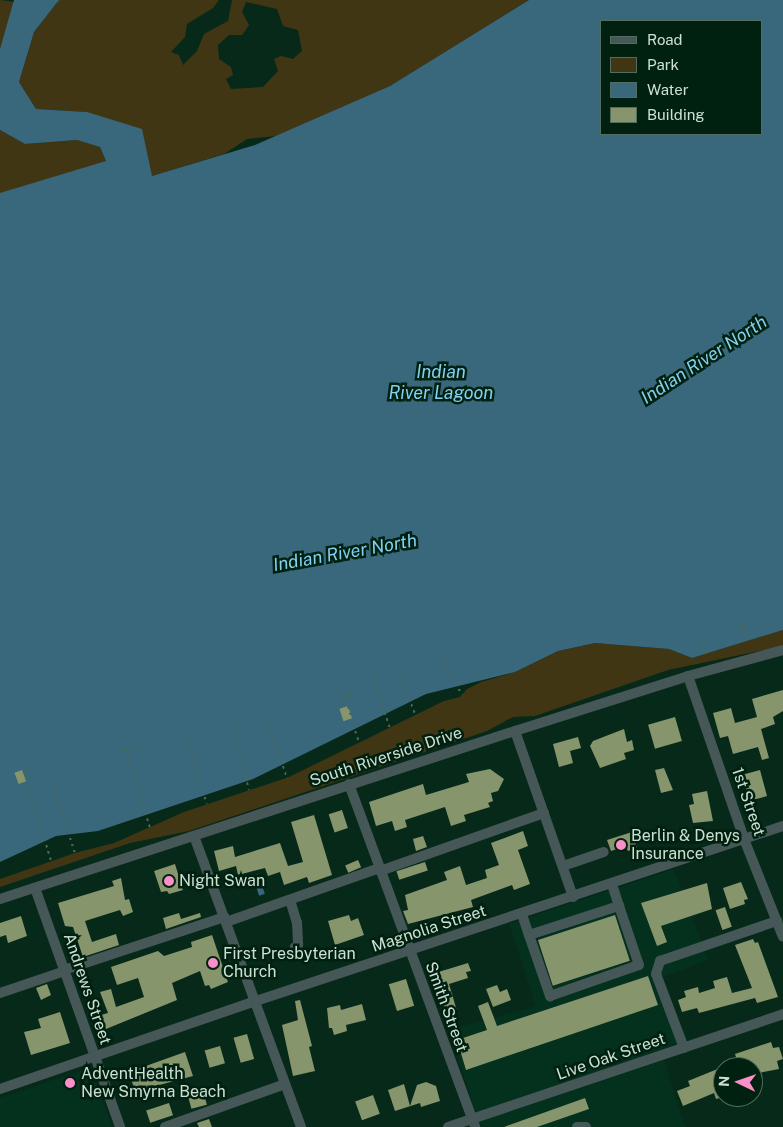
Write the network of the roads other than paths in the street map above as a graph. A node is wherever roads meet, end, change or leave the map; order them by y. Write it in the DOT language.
graph roads {
  1 [pos="783,650"];
  2 [pos="688,676"];
  3 [pos="515,731"];
  4 [pos="349,784"];
  5 [pos="544,813"];
  6 [pos="783,826"];
  7 [pos="194,836"];
  8 [pos="744,839"];
  9 [pos="604,852"];
  10 [pos="562,866"];
  11 [pos="379,870"];
  12 [pos="612,884"];
  13 [pos="35,888"];
  14 [pos="573,897"];
  15 [pos="0,899"];
  16 [pos="290,900"];
  17 [pos="619,906"];
  18 [pos="522,914"];
  19 [pos="225,920"];
  20 [pos="779,922"];
  21 [pos="529,935"];
  22 [pos="783,937"];
  23 [pos="295,947"];
  24 [pos="409,951"];
  25 [pos="64,970"];
  26 [pos="0,993"];
  27 [pos="256,1001"];
  28 [pos="783,1014"];
  29 [pos="684,1048"];
  30 [pos="95,1058"];
  31 [pos="285,1084"];
  32 [pos="0,1090"];
  33 [pos="473,1123"];
  34 [pos="120,1127"];
  35 [pos="165,1127"];
  36 [pos="300,1127"];
  37 [pos="448,1127"];
  38 [pos="577,1127"];
  39 [pos="586,1127"];
  1 -- 2 [label="street, South Riverside Drive"];
  2 -- 3 [label="street, South Riverside Drive"];
  2 -- 8 [label="street, 1st Street"];
  3 -- 4 [label="street, South Riverside Drive"];
  3 -- 5 [label="street"];
  4 -- 7 [label="street, South Riverside Drive"];
  4 -- 11 [label="street, Smith Street"];
  5 -- 10 [label="street"];
  5 -- 11 [label="street"];
  6 -- 8 [label="street, Magnolia Street"];
  7 -- 13 [label="street, South Riverside Drive"];
  7 -- 19 [label="street"];
  8 -- 12 [label="street, Magnolia Street"];
  8 -- 20 [label="street, 1st Street"];
  9 -- 10 [label="street"];
  10 -- 14 [label="street"];
  11 -- 16 [label="street"];
  11 -- 24 [label="street, Smith Street"];
  12 -- 14 [label="street, Magnolia Street"];
  12 -- 17 [label="street"];
  13 -- 15 [label="street, South Riverside Drive"];
  13 -- 25 [label="street, Andrews Street"];
  14 -- 18 [label="street, Magnolia Street"];
  16 -- 19 [label="street"];
  16 -- 23 [label="street"];
  17 -- 21 [label="street"];
  17 -- 21 [label="street"];
  18 -- 21 [label="street"];
  18 -- 24 [label="street, Magnolia Street"];
  19 -- 25 [label="street"];
  19 -- 27 [label="street"];
  20 -- 22 [label="street, 1st Street"];
  20 -- 29 [label="street"];
  24 -- 27 [label="street, Magnolia Street"];
  24 -- 33 [label="street, Smith Street"];
  25 -- 26 [label="street"];
  25 -- 30 [label="street, Andrews Street"];
  27 -- 30 [label="street, Magnolia Street"];
  27 -- 31 [label="street"];
  28 -- 29 [label="street, Live Oak Street"];
  29 -- 33 [label="street, Live Oak Street"];
  30 -- 32 [label="street, Magnolia Street"];
  30 -- 34 [label="street, Andrews Street"];
  31 -- 35 [label="street"];
  31 -- 36 [label="street"];
  33 -- 37 [label="street, Live Oak Street"];
  38 -- 39 [label="street"];
}
